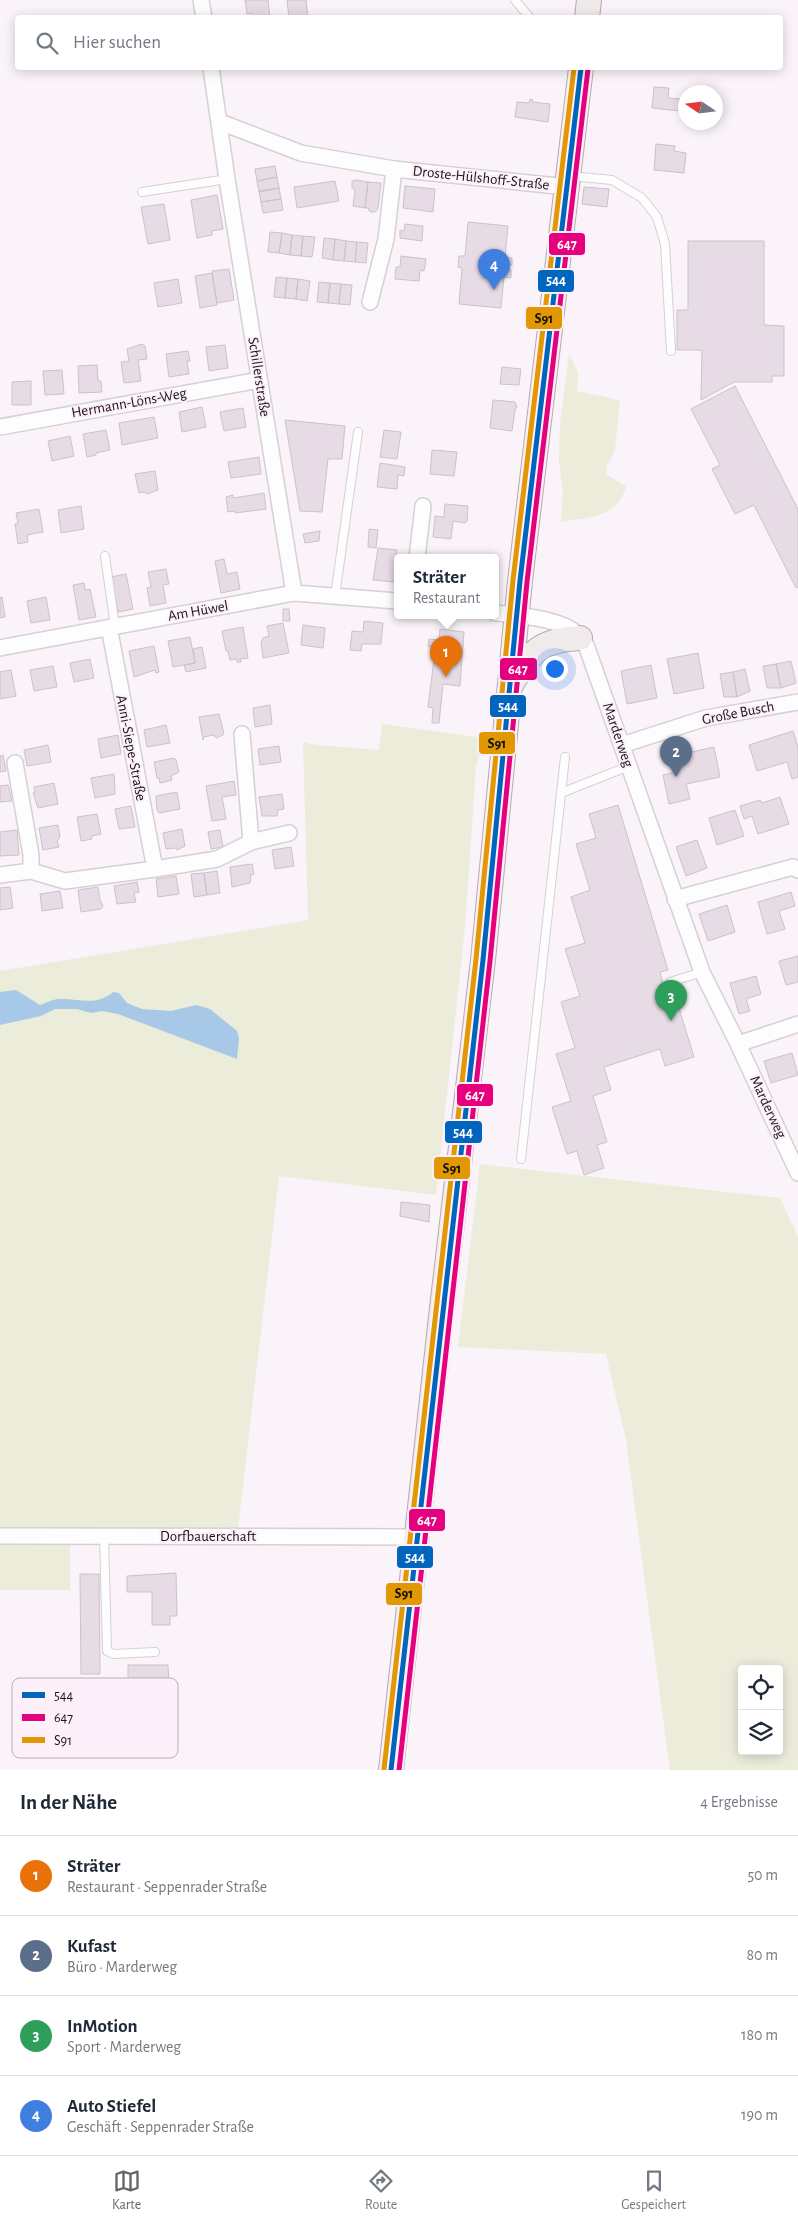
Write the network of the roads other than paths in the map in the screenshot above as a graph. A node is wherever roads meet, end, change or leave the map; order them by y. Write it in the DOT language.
graph roads {
  1 [pos="201,0"];
  2 [pos="515,0"];
  3 [pos="588,0"];
  4 [pos="204,15"];
  5 [pos="528,15"];
  6 [pos="587,15"];
  7 [pos="211,70"];
  8 [pos="581,70"];
  9 [pos="220,122"];
  10 [pos="394,169"];
  11 [pos="226,179"];
  12 [pos="568,181"];
  13 [pos="142,192"];
  14 [pos="370,302"];
  15 [pos="672,351"];
  16 [pos="259,380"];
  17 [pos="0,427"];
  18 [pos="358,432"];
  19 [pos="423,506"];
  20 [pos="417,554"];
  21 [pos="105,556"];
  22 [pos="294,593"];
  23 [pos="335,596"];
  24 [pos="394,601"];
  25 [pos="506,614"];
  26 [pos="112,626"];
  27 [pos="580,638"];
  28 [pos="0,648"];
  29 [pos="509,689"];
  30 [pos="798,702"];
  31 [pos="242,734"];
  32 [pos="622,745"];
  33 [pos="565,757"];
  34 [pos="15,763"];
  35 [pos="628,766"];
  36 [pos="561,793"];
  37 [pos="289,833"];
  38 [pos="251,842"];
  39 [pos="155,869"];
  40 [pos="798,870"];
  41 [pos="31,871"];
  42 [pos="0,875"];
  43 [pos="675,900"];
  44 [pos="702,972"];
  45 [pos="670,982"];
  46 [pos="798,1024"];
  47 [pos="738,1044"];
  48 [pos="520,1160"];
  49 [pos="798,1171"];
  50 [pos="0,1536"];
  51 [pos="104,1536"];
  52 [pos="416,1537"];
  53 [pos="155,1652"];
  54 [pos="391,1770"];
  1 -- 4 [label="street"];
  2 -- 5 [label="lane"];
  3 -- 6 [label="main road"];
  7 -- 9 [label="street"];
  8 -- 12 [label="main road"];
  9 -- 10 [label="street, Droste-Hülshoff-Straße"];
  9 -- 11 [label="street, Schillerstraße"];
  10 -- 12 [label="street, Droste-Hülshoff-Straße"];
  10 -- 14 [label="street, Droste-Hülshoff-Straße"];
  11 -- 13 [label="lane"];
  11 -- 16 [label="street, Schillerstraße"];
  12 -- 15 [label="lane"];
  12 -- 25 [label="main road"];
  16 -- 17 [label="street, Hermann-Löns-Weg"];
  16 -- 22 [label="street, Schillerstraße"];
  18 -- 23 [label="lane"];
  19 -- 20 [label="street"];
  21 -- 26 [label="lane"];
  22 -- 23 [label="street, Am Hüwel"];
  22 -- 26 [label="street, Am Hüwel"];
  23 -- 24 [label="street, Am Hüwel"];
  25 -- 27 [label="street, Marderweg"];
  25 -- 29 [label="main road"];
  26 -- 28 [label="street, Am Hüwel"];
  26 -- 39 [label="street, Anni-Siepe-Straße"];
  27 -- 29 [label="main road"];
  27 -- 32 [label="street, Marderweg"];
  29 -- 52 [label="main road"];
  30 -- 32 [label="street, Große Busch"];
  31 -- 38 [label="street"];
  32 -- 35 [label="street, Marderweg"];
  33 -- 36 [label="lane"];
  34 -- 41 [label="street"];
  35 -- 36 [label="lane"];
  35 -- 43 [label="street, Marderweg"];
  36 -- 48 [label="lane"];
  37 -- 38 [label="street"];
  38 -- 39 [label="street"];
  39 -- 41 [label="street"];
  40 -- 43 [label="street"];
  41 -- 42 [label="street"];
  43 -- 44 [label="street, Marderweg"];
  44 -- 45 [label="lane"];
  44 -- 47 [label="street, Marderweg"];
  46 -- 47 [label="street"];
  47 -- 49 [label="street, Marderweg"];
  50 -- 51 [label="street, Dorfbauerschaft"];
  51 -- 52 [label="street, Dorfbauerschaft"];
  51 -- 53 [label="lane"];
  52 -- 54 [label="main road"];
}
